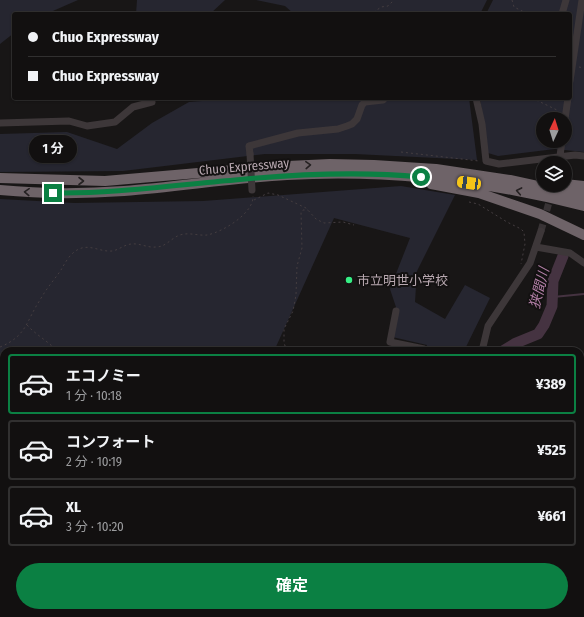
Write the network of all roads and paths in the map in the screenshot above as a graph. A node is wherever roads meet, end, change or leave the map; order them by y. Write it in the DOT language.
graph roads {
  1 [pos="394,0"];
  2 [pos="512,0"];
  3 [pos="566,0"];
  4 [pos="582,0"];
  5 [pos="374,12"];
  6 [pos="524,12"];
  7 [pos="563,12"];
  8 [pos="572,68"];
  9 [pos="152,100"];
  10 [pos="383,100"];
  11 [pos="476,100"];
  12 [pos="536,100"];
  13 [pos="568,100"];
  14 [pos="561,112"];
  15 [pos="567,112"];
  16 [pos="0,123"];
  17 [pos="401,152"];
  18 [pos="572,156"];
  19 [pos="584,156"];
  20 [pos="486,161"];
  21 [pos="536,162"];
  22 [pos="436,169"];
  23 [pos="319,174"];
  24 [pos="0,178"];
  25 [pos="536,178"];
  26 [pos="572,185"];
  27 [pos="584,186"];
  28 [pos="0,190"];
  29 [pos="252,190"];
  30 [pos="584,196"];
  31 [pos="253,200"];
  32 [pos="469,202"];
  33 [pos="584,206"];
  34 [pos="308,210"];
  35 [pos="354,225"];
  36 [pos="541,231"];
  37 [pos="584,235"];
  38 [pos="536,247"];
  39 [pos="584,263"];
  40 [pos="520,278"];
  41 [pos="396,311"];
  42 [pos="27,325"];
  43 [pos="0,347"];
  44 [pos="53,347"];
  45 [pos="286,347"];
  46 [pos="414,347"];
  47 [pos="483,347"];
  48 [pos="462,617"];
  49 [pos="468,617"];
  1 -- 5 [label="path"];
  2 -- 6 [label="path"];
  3 -- 7 [label="street"];
  4 -- 8 [label="street"];
  9 -- 16 [label="street"];
  10 -- 29 [label="street, bridge"];
  11 -- 20 [label="street"];
  12 -- 14 [label="path"];
  13 -- 15 [label="street"];
  17 -- 20 [label="path"];
  18 -- 19 [label="street"];
  20 -- 21 [label="street"];
  24 -- 22 [label="highway, Chuo Expressway, one-way"];
  22 -- 25 [label="highway"];
  22 -- 30 [label="highway, Chuo Expressway"];
  23 -- 28 [label="highway, Chuo Expressway, one-way"];
  33 -- 23 [label="highway, Chuo Expressway, one-way"];
  23 -- 37 [label="highway"];
  26 -- 27 [label="highway"];
  29 -- 31 [label="path"];
  31 -- 34 [label="path"];
  31 -- 42 [label="path"];
  32 -- 40 [label="path"];
  34 -- 35 [label="path"];
  34 -- 45 [label="path"];
  36 -- 38 [label="street"];
  38 -- 39 [label="street"];
  38 -- 40 [label="street"];
  40 -- 47 [label="street"];
  41 -- 46 [label="street"];
  42 -- 43 [label="path"];
  42 -- 44 [label="path"];
  48 -- 49 [label="street"];
}
